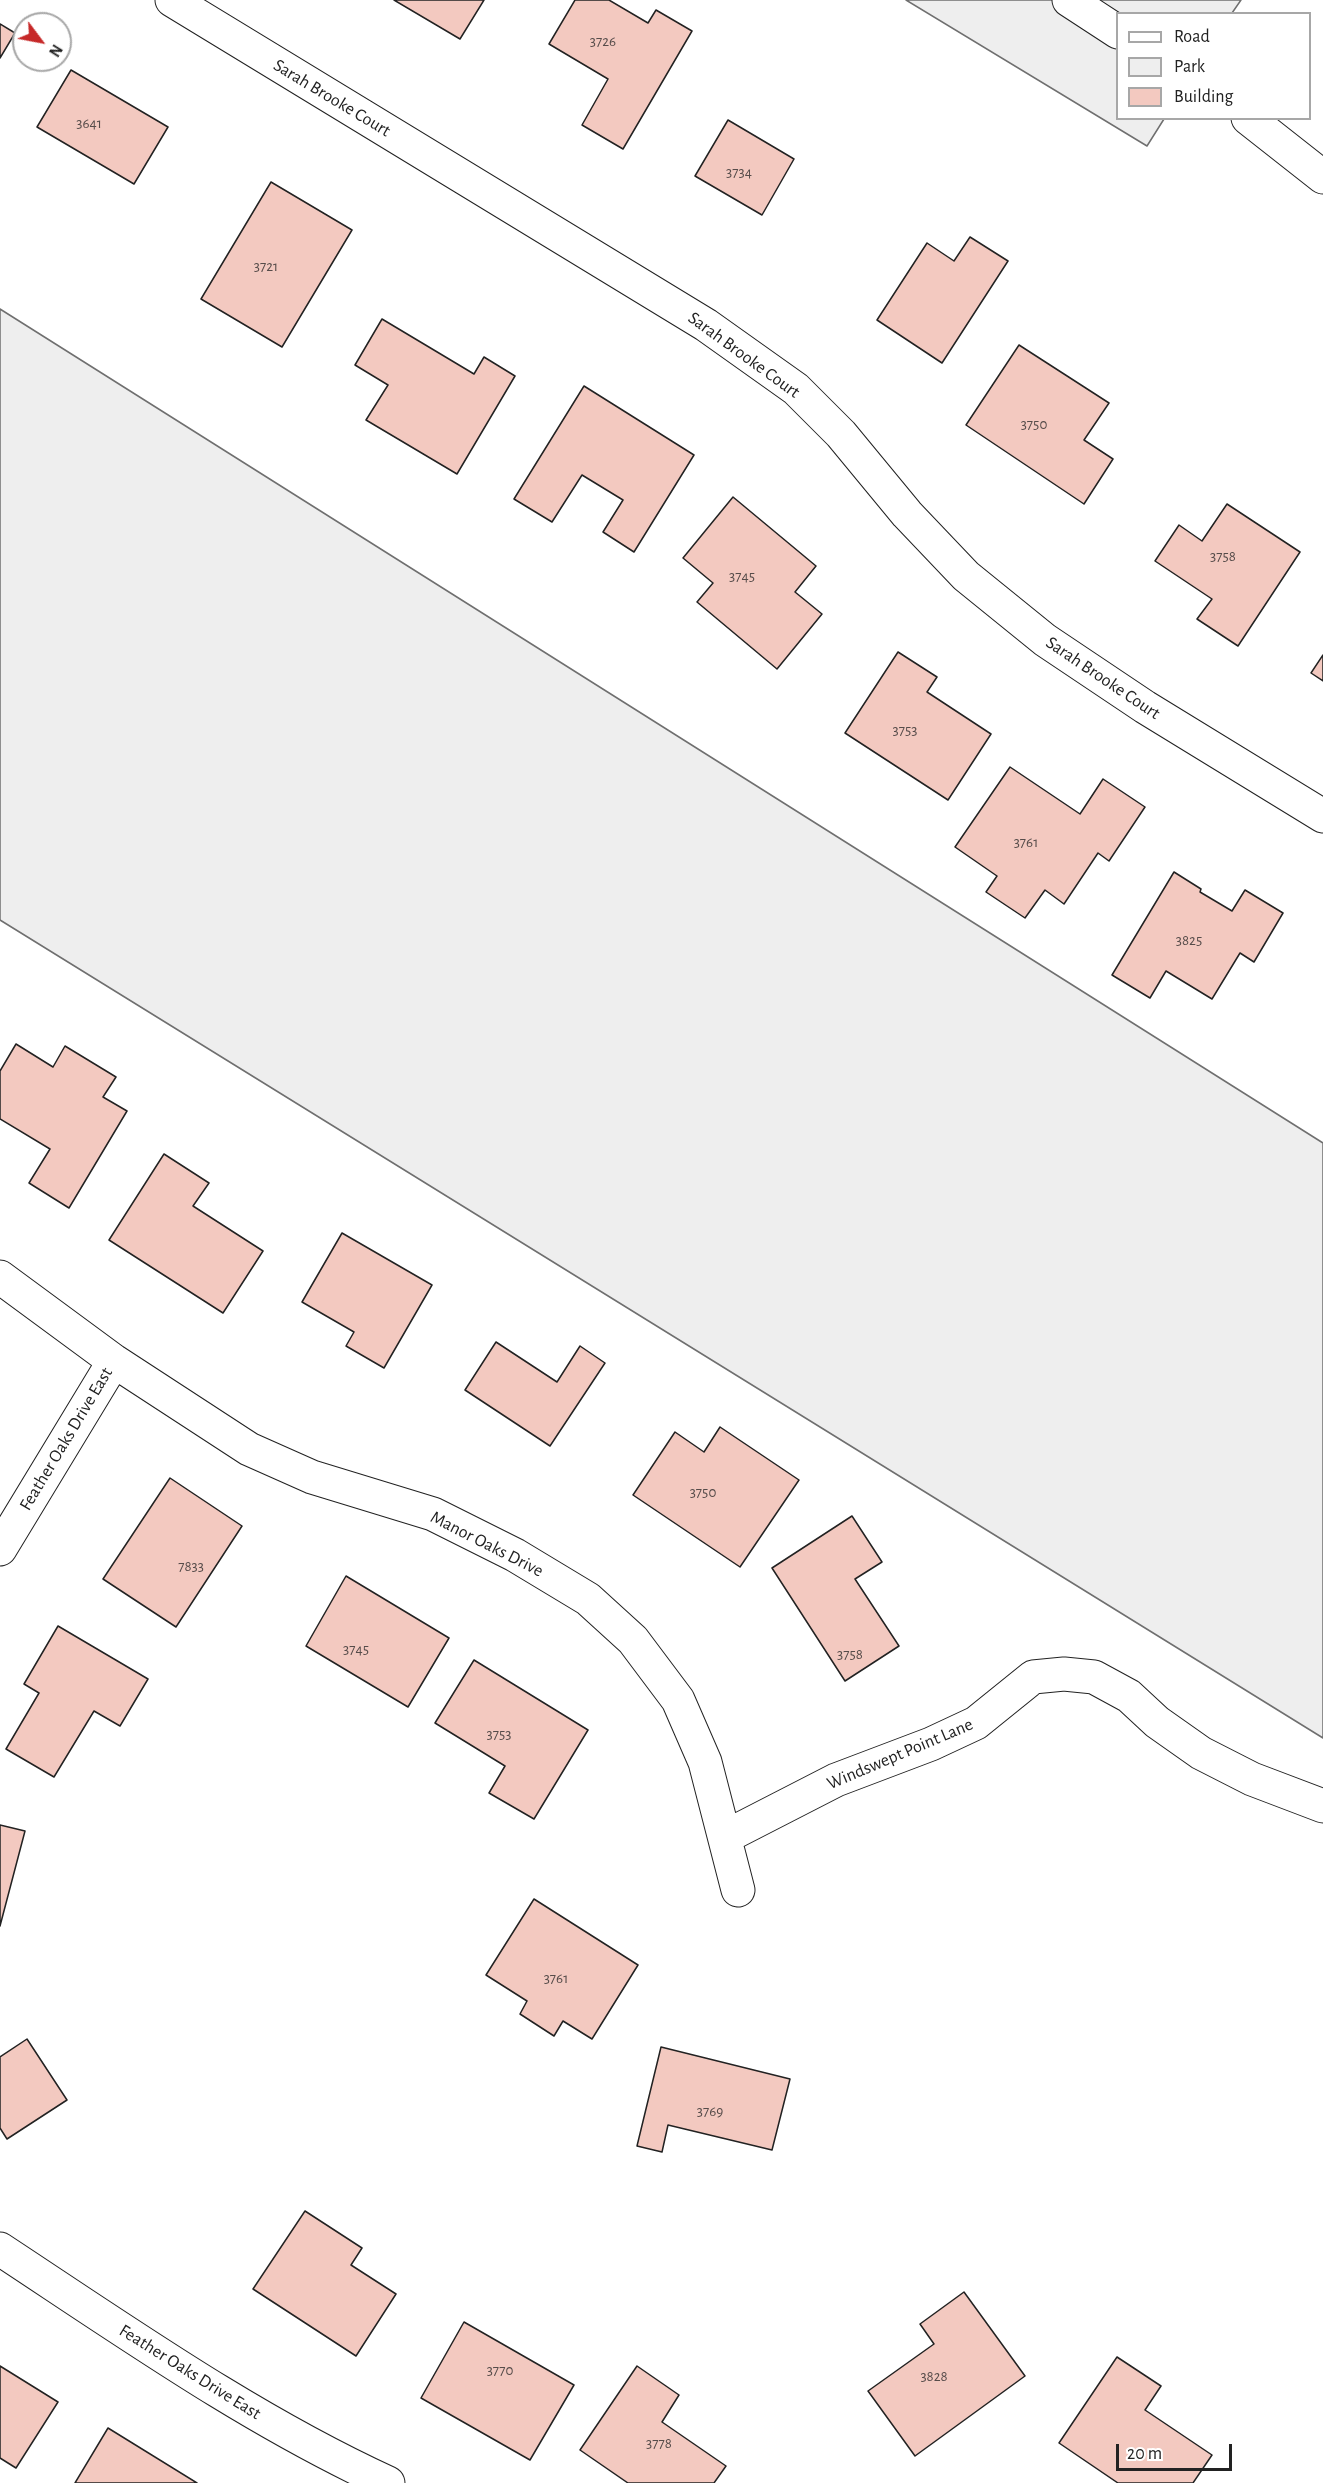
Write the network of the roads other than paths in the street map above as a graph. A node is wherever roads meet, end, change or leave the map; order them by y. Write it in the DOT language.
graph roads {
  1 [pos="172,0"];
  2 [pos="1069,0"];
  3 [pos="1116,31"];
  4 [pos="1251,120"];
  5 [pos="1323,177"];
  6 [pos="1323,816"];
  7 [pos="0,1277"];
  8 [pos="114,1360"];
  9 [pos="0,1549"];
  10 [pos="1323,1806"];
  11 [pos="725,1837"];
  12 [pos="738,1890"];
  13 [pos="0,2249"];
  14 [pos="388,2483"];
  1 -- 6 [label="street, Sarah Brooke Court"];
  2 -- 3 [label="street"];
  4 -- 5 [label="street"];
  7 -- 8 [label="street, Manor Oaks Drive"];
  8 -- 9 [label="street, Feather Oaks Drive East"];
  8 -- 11 [label="street, Manor Oaks Drive"];
  10 -- 11 [label="street, Windswept Point Lane"];
  11 -- 12 [label="street, Manor Oaks Drive"];
  13 -- 14 [label="street, Feather Oaks Drive East"];
}
